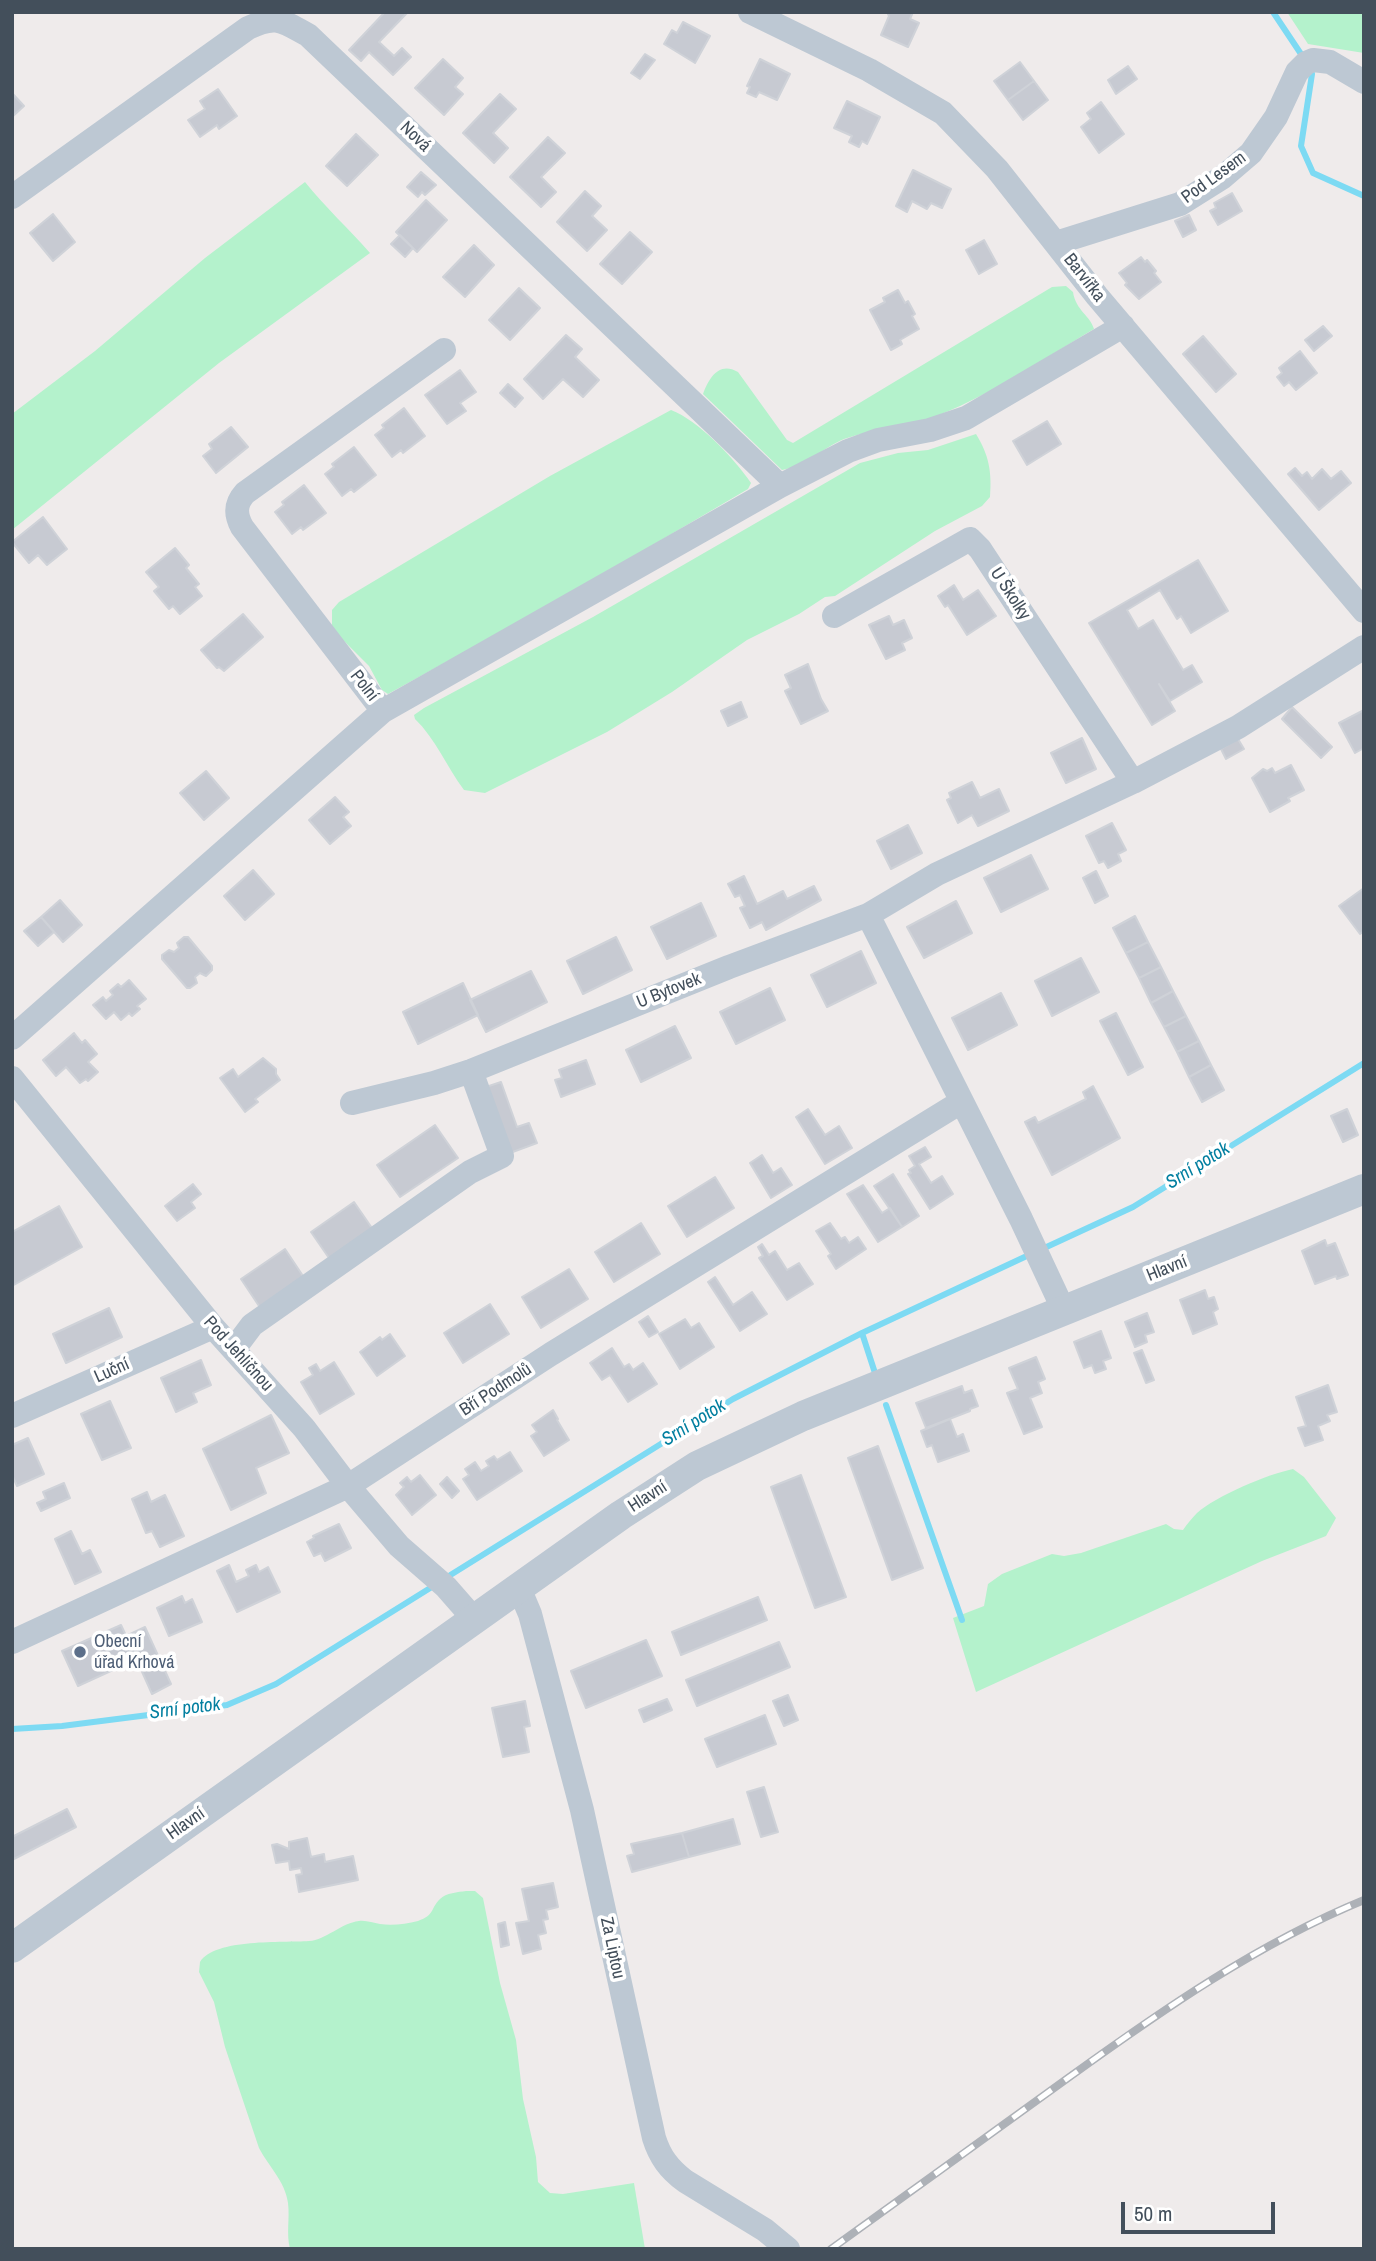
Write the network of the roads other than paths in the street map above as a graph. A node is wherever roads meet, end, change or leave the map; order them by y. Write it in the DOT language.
graph roads {
  1 [pos="750,12"];
  2 [pos="1364,82"];
  3 [pos="12,197"];
  4 [pos="1056,243"];
  5 [pos="1123,327"];
  6 [pos="444,350"];
  7 [pos="780,486"];
  8 [pos="1364,611"];
  9 [pos="834,616"];
  10 [pos="1364,647"];
  11 [pos="383,711"];
  12 [pos="1133,782"];
  13 [pos="868,915"];
  14 [pos="12,1038"];
  15 [pos="471,1070"];
  16 [pos="12,1078"];
  17 [pos="961,1102"];
  18 [pos="352,1103"];
  19 [pos="1364,1189"];
  20 [pos="1064,1311"];
  21 [pos="213,1327"];
  22 [pos="234,1349"];
  23 [pos="12,1416"];
  24 [pos="348,1486"];
  25 [pos="519,1588"];
  26 [pos="474,1619"];
  27 [pos="12,1642"];
  28 [pos="12,1948"];
  29 [pos="788,2249"];
  1 -- 4 [label="street, Barvířka"];
  2 -- 4 [label="street, Pod Lesem"];
  3 -- 7 [label="street, Nová"];
  4 -- 5 [label="street, Barvířka"];
  5 -- 7 [label="street"];
  5 -- 8 [label="street, Barvířka"];
  6 -- 11 [label="street, Polní"];
  7 -- 11 [label="street"];
  9 -- 12 [label="street, U Školky"];
  10 -- 12 [label="street"];
  11 -- 14 [label="street, Polní"];
  12 -- 13 [label="street"];
  13 -- 15 [label="street, U Bytovek"];
  13 -- 17 [label="street"];
  15 -- 18 [label="street, U Bytovek"];
  15 -- 22 [label="street"];
  16 -- 21 [label="street, Pod Jehličnou"];
  17 -- 20 [label="street"];
  17 -- 24 [label="street, Bří Podmolů"];
  19 -- 20 [label="street, Hlavní"];
  20 -- 25 [label="street, Hlavní"];
  21 -- 22 [label="street, Pod Jehličnou"];
  21 -- 23 [label="street, Luční"];
  22 -- 24 [label="street, Pod Jehličnou"];
  24 -- 26 [label="street, Pod Jehličnou"];
  24 -- 27 [label="street, Bří Podmolů"];
  25 -- 26 [label="street, Hlavní"];
  25 -- 29 [label="street, Za Liptou"];
  26 -- 28 [label="street, Hlavní"];
}
